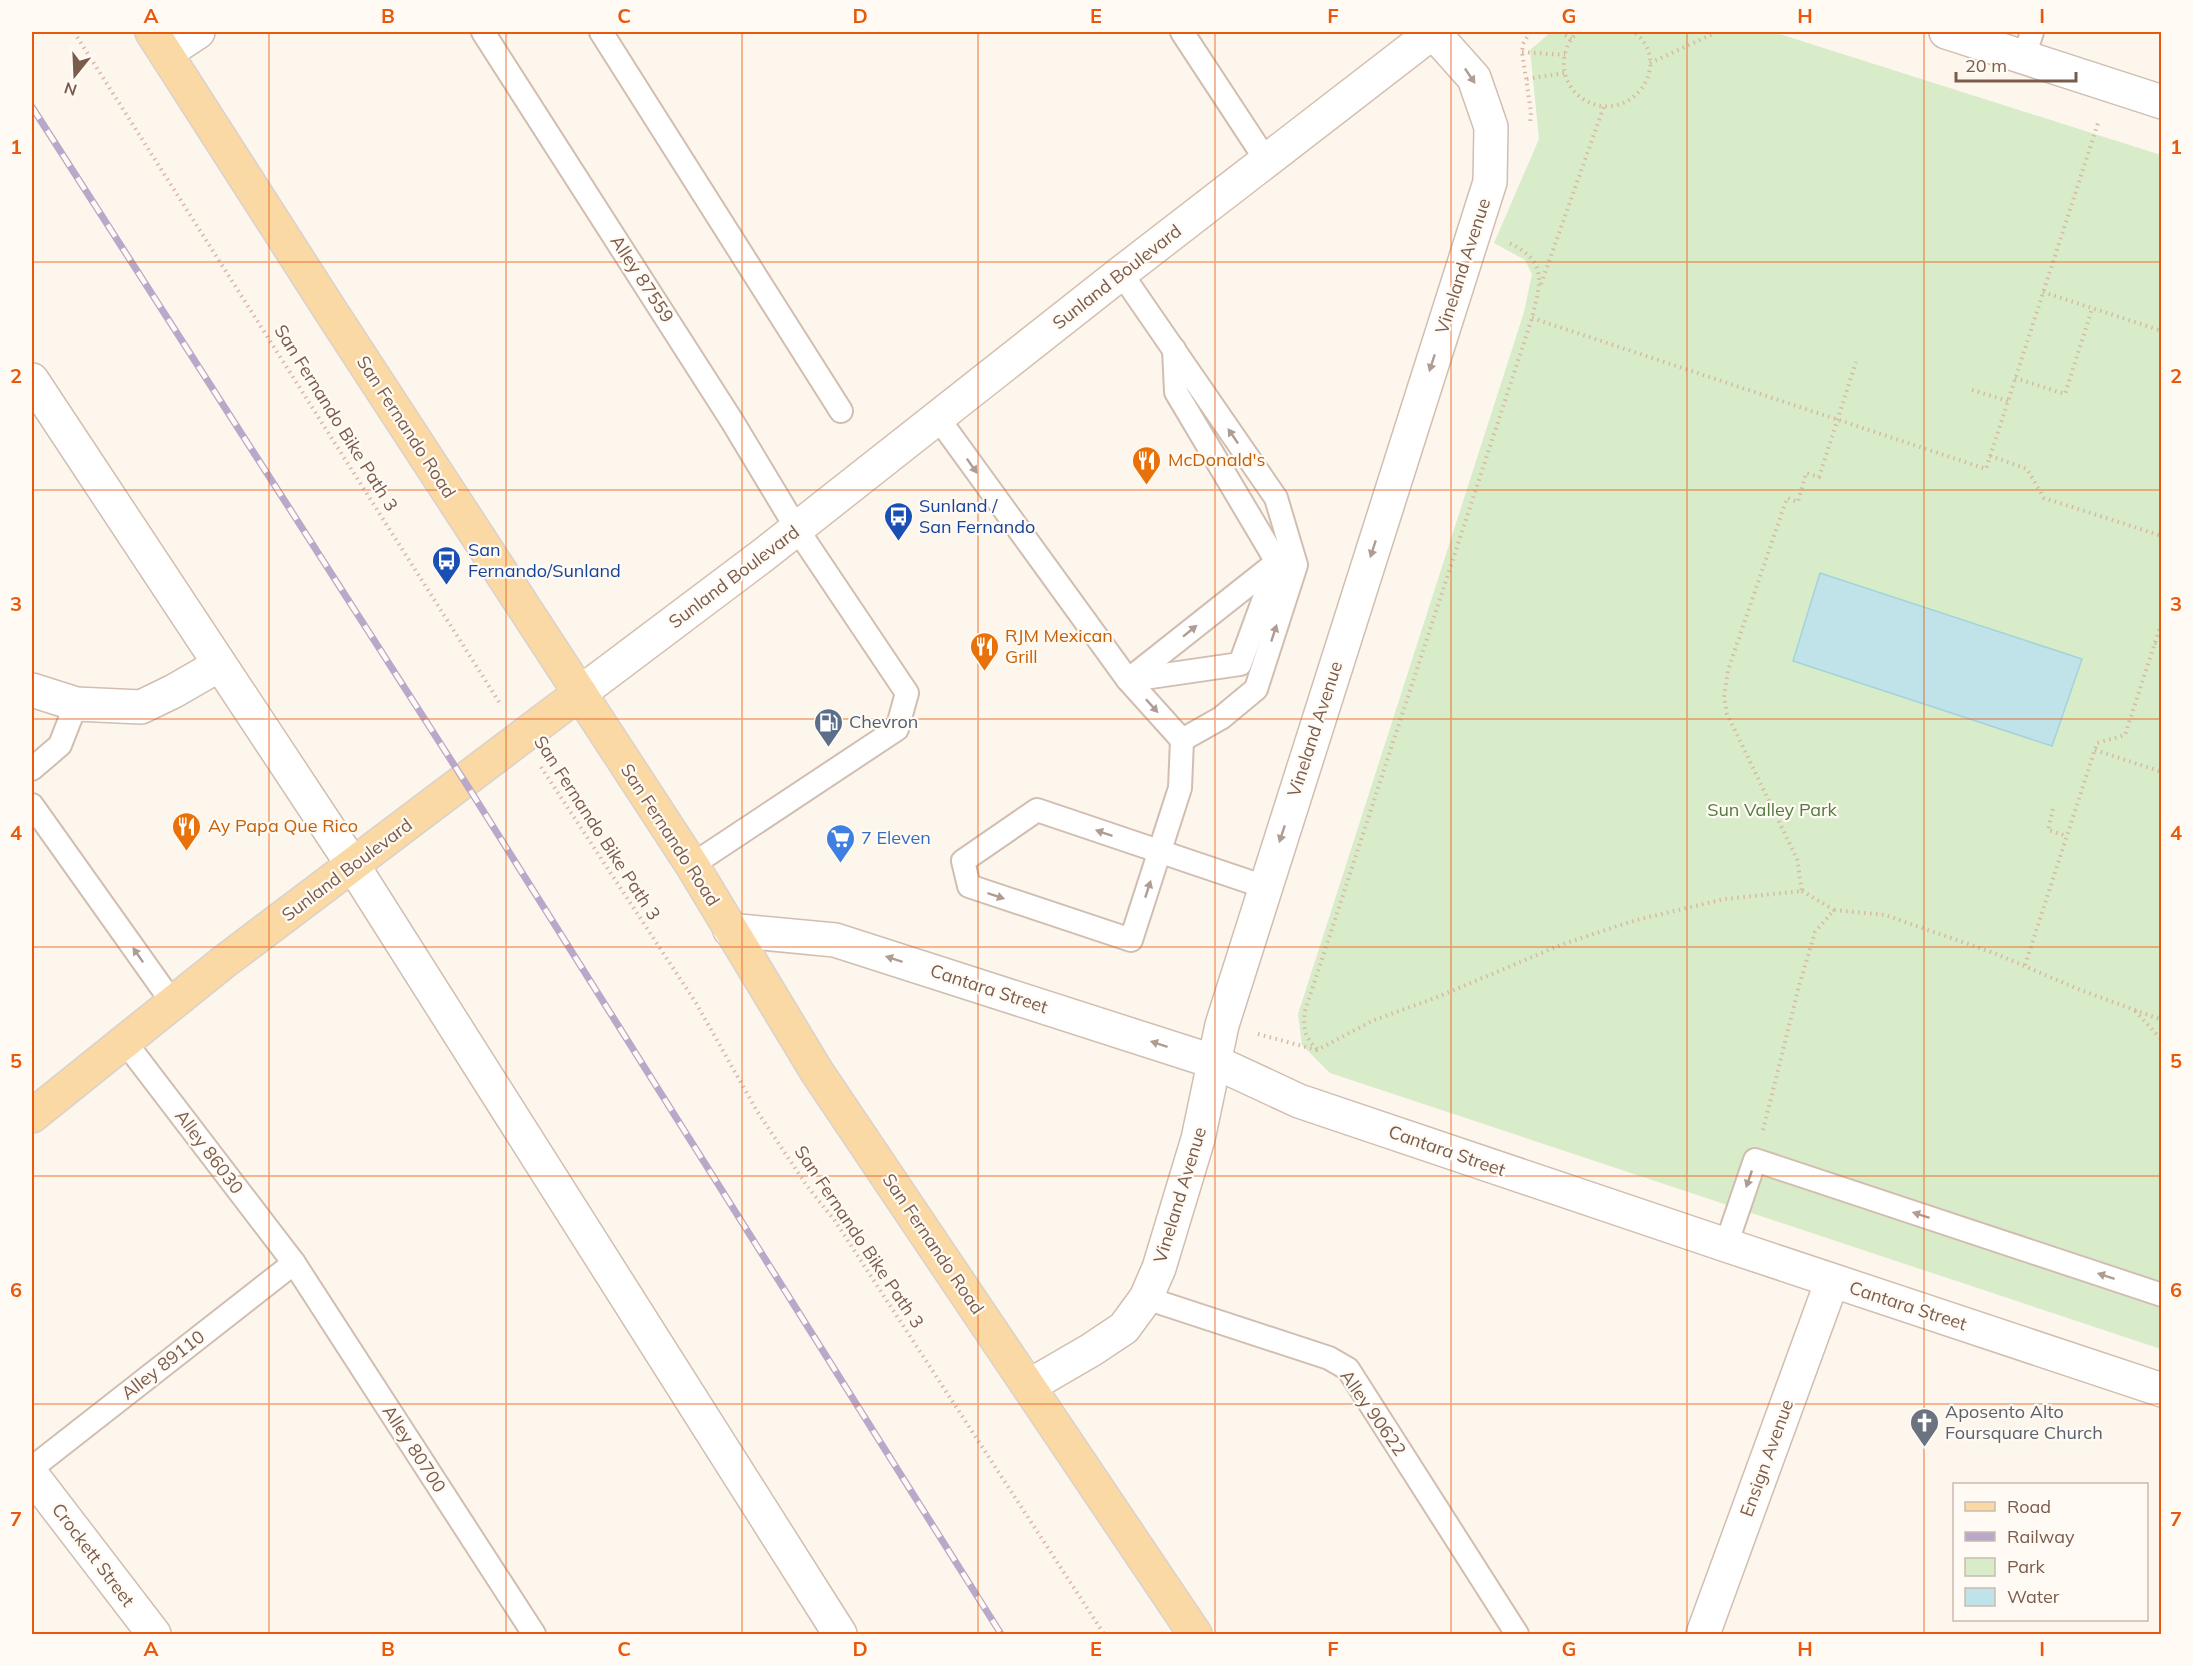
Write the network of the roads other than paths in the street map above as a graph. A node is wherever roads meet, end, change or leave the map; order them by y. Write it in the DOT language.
graph roads {
  1 [pos="198,32"];
  2 [pos="483,32"];
  3 [pos="601,32"];
  4 [pos="1182,32"];
  5 [pos="1433,32"];
  6 [pos="1946,32"];
  7 [pos="159,42"];
  8 [pos="2028,44"];
  9 [pos="2162,102"];
  10 [pos="1266,160"];
  11 [pos="1121,273"];
  12 [pos="1174,349"];
  13 [pos="33,385"];
  14 [pos="841,411"];
  15 [pos="938,418"];
  16 [pos="797,529"];
  17 [pos="1277,561"];
  18 [pos="219,665"];
  19 [pos="1128,680"];
  20 [pos="32,690"];
  21 [pos="580,693"];
  22 [pos="76,705"];
  23 [pos="1182,740"];
  24 [pos="32,769"];
  25 [pos="32,805"];
  26 [pos="1160,852"];
  27 [pos="352,864"];
  28 [pos="692,865"];
  29 [pos="1265,887"];
  30 [pos="730,930"];
  31 [pos="172,1002"];
  32 [pos="125,1042"];
  33 [pos="1215,1062"];
  34 [pos="32,1116"];
  35 [pos="1726,1245"];
  36 [pos="294,1263"];
  37 [pos="1832,1281"];
  38 [pos="2162,1295"];
  39 [pos="1146,1298"];
  40 [pos="1029,1386"];
  41 [pos="2162,1390"];
  42 [pos="32,1468"];
  43 [pos="32,1475"];
  44 [pos="153,1635"];
  45 [pos="534,1635"];
  46 [pos="840,1635"];
  47 [pos="1195,1635"];
  48 [pos="1517,1635"];
  49 [pos="1702,1635"];
  1 -- 7 [label="street"];
  2 -- 16 [label="lane, Alley 87559"];
  3 -- 14 [label="lane"];
  4 -- 10 [label="lane"];
  5 -- 10 [label="street, Sunland Boulevard"];
  5 -- 29 [label="street, Vineland Avenue, one-way"];
  6 -- 8 [label="street"];
  7 -- 21 [label="main road, San Fernando Road"];
  8 -- 9 [label="street"];
  10 -- 11 [label="street, Sunland Boulevard"];
  11 -- 12 [label="lane"];
  11 -- 15 [label="street, Sunland Boulevard"];
  12 -- 17 [label="lane"];
  23 -- 12 [label="lane, one-way"];
  13 -- 18 [label="street"];
  15 -- 16 [label="street, Sunland Boulevard"];
  15 -- 19 [label="lane, one-way"];
  16 -- 21 [label="street, Sunland Boulevard"];
  16 -- 28 [label="lane, Alley 87559"];
  19 -- 17 [label="lane, one-way"];
  17 -- 19 [label="lane"];
  18 -- 22 [label="street"];
  18 -- 27 [label="street"];
  19 -- 23 [label="lane, one-way"];
  20 -- 22 [label="street"];
  21 -- 27 [label="main road, Sunland Boulevard"];
  21 -- 28 [label="main road, San Fernando Road"];
  22 -- 24 [label="lane"];
  23 -- 26 [label="lane"];
  31 -- 25 [label="lane, one-way"];
  26 -- 26 [label="lane, one-way"];
  26 -- 29 [label="lane"];
  27 -- 31 [label="main road, Sunland Boulevard"];
  27 -- 46 [label="street"];
  28 -- 30 [label="main road, San Fernando Road"];
  29 -- 33 [label="street, Vineland Avenue"];
  33 -- 30 [label="street, Cantara Street, one-way"];
  30 -- 40 [label="main road, San Fernando Road"];
  31 -- 32 [label="main road, Sunland Boulevard"];
  32 -- 34 [label="main road, Sunland Boulevard"];
  32 -- 36 [label="lane, Alley 86030"];
  33 -- 35 [label="street, Cantara Street"];
  33 -- 39 [label="street, Vineland Avenue"];
  35 -- 37 [label="street, Cantara Street"];
  38 -- 35 [label="lane, one-way"];
  36 -- 42 [label="lane, Alley 89110"];
  36 -- 45 [label="lane, Alley 80700"];
  37 -- 41 [label="street, Cantara Street"];
  37 -- 49 [label="street, Ensign Avenue"];
  39 -- 40 [label="street, Vineland Avenue"];
  39 -- 48 [label="lane, Alley 90622"];
  40 -- 47 [label="main road, San Fernando Road"];
  43 -- 44 [label="street, Crockett Street"];
}
